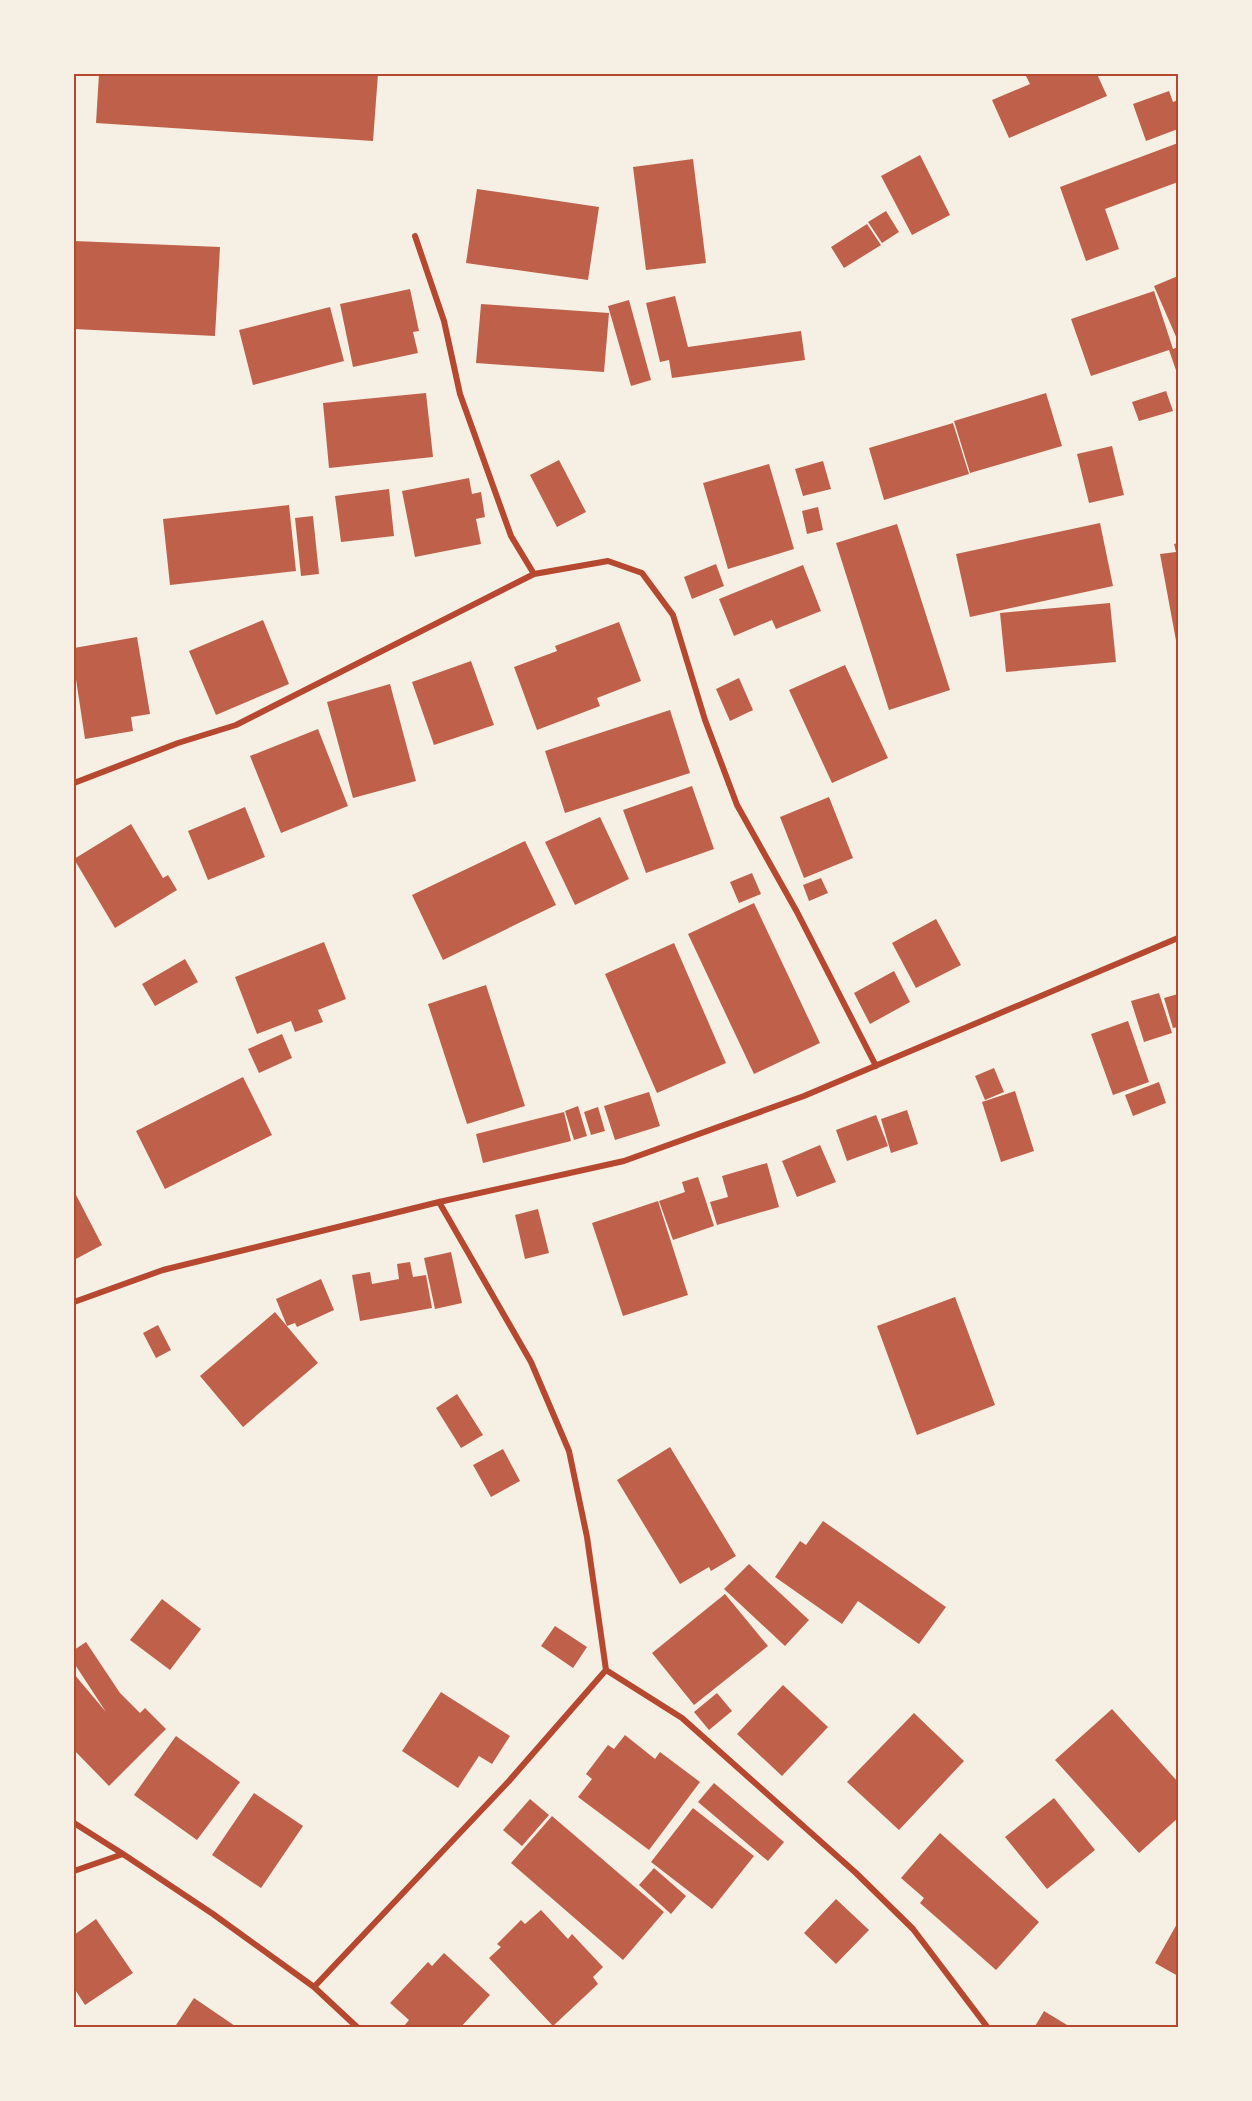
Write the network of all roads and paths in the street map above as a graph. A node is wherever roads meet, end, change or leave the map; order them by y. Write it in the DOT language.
graph roads {
  1 [pos="416,236"];
  2 [pos="534,574"];
  3 [pos="74,783"];
  4 [pos="1179,938"];
  5 [pos="876,1066"];
  6 [pos="439,1202"];
  7 [pos="74,1302"];
  8 [pos="606,1670"];
  9 [pos="74,1823"];
  10 [pos="123,1854"];
  11 [pos="74,1871"];
  12 [pos="314,1987"];
  13 [pos="358,2028"];
  14 [pos="988,2028"];
  1 -- 2 [label="street"];
  2 -- 3 [label="street"];
  2 -- 5 [label="street"];
  4 -- 5 [label="street"];
  5 -- 6 [label="street"];
  6 -- 7 [label="street"];
  6 -- 8 [label="street"];
  8 -- 12 [label="street"];
  8 -- 14 [label="street"];
  9 -- 10 [label="street"];
  10 -- 11 [label="street"];
  10 -- 12 [label="street"];
  12 -- 13 [label="street"];
}
